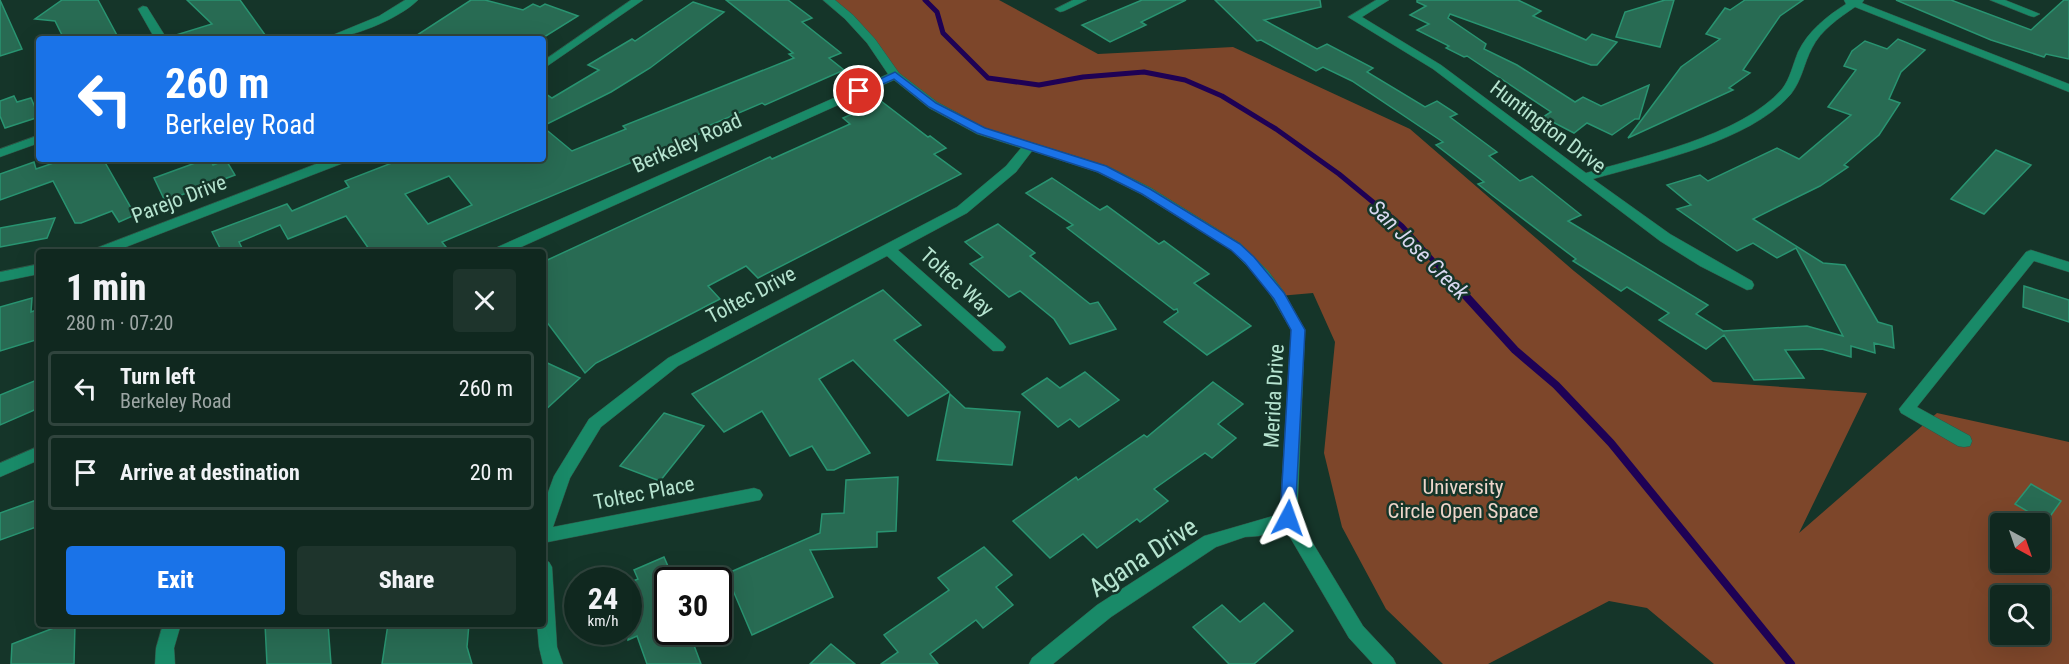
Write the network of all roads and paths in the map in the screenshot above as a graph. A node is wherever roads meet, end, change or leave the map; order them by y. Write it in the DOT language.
graph roads {
  1 [pos="413,0"];
  2 [pos="638,0"];
  3 [pos="828,0"];
  4 [pos="1082,0"];
  5 [pos="1384,0"];
  6 [pos="1995,0"];
  7 [pos="1853,1"];
  8 [pos="143,9"];
  9 [pos="1060,9"];
  10 [pos="2034,14"];
  11 [pos="159,36"];
  12 [pos="337,36"];
  13 [pos="546,64"];
  14 [pos="895,75"];
  15 [pos="2069,88"];
  16 [pos="36,140"];
  17 [pos="1029,147"];
  18 [pos="0,153"];
  19 [pos="333,162"];
  20 [pos="1583,178"];
  21 [pos="107,249"];
  22 [pos="505,249"];
  23 [pos="888,249"];
  24 [pos="2069,267"];
  25 [pos="36,270"];
  26 [pos="0,276"];
  27 [pos="1747,285"];
  28 [pos="998,347"];
  29 [pos="1964,441"];
  30 [pos="36,454"];
  31 [pos="0,470"];
  32 [pos="754,495"];
  33 [pos="1288,518"];
  34 [pos="546,521"];
  35 [pos="546,535"];
  36 [pos="546,615"];
  37 [pos="171,627"];
  38 [pos="165,664"];
  39 [pos="553,664"];
  40 [pos="1039,664"];
  41 [pos="1386,664"];
  1 -- 12 [label="street"];
  2 -- 13 [label="street"];
  3 -- 14 [label="street, Merida Drive"];
  4 -- 9 [label="street"];
  5 -- 20 [label="street, Huntington Drive"];
  6 -- 10 [label="street"];
  7 -- 15 [label="street"];
  7 -- 20 [label="street"];
  8 -- 11 [label="street"];
  14 -- 17 [label="street, Merida Drive"];
  14 -- 22 [label="street, Berkeley Road"];
  16 -- 18 [label="street"];
  17 -- 23 [label="street, Toltec Drive"];
  17 -- 33 [label="street, Merida Drive"];
  19 -- 21 [label="street, Parejo Drive"];
  20 -- 27 [label="street, Huntington Drive"];
  23 -- 28 [label="street, Toltec Way"];
  23 -- 34 [label="street, Toltec Drive"];
  24 -- 29 [label="street"];
  25 -- 26 [label="street"];
  30 -- 31 [label="street"];
  32 -- 35 [label="street, Toltec Place"];
  33 -- 40 [label="street, Agana Drive"];
  33 -- 41 [label="street"];
  36 -- 39 [label="street"];
  37 -- 38 [label="street"];
}
